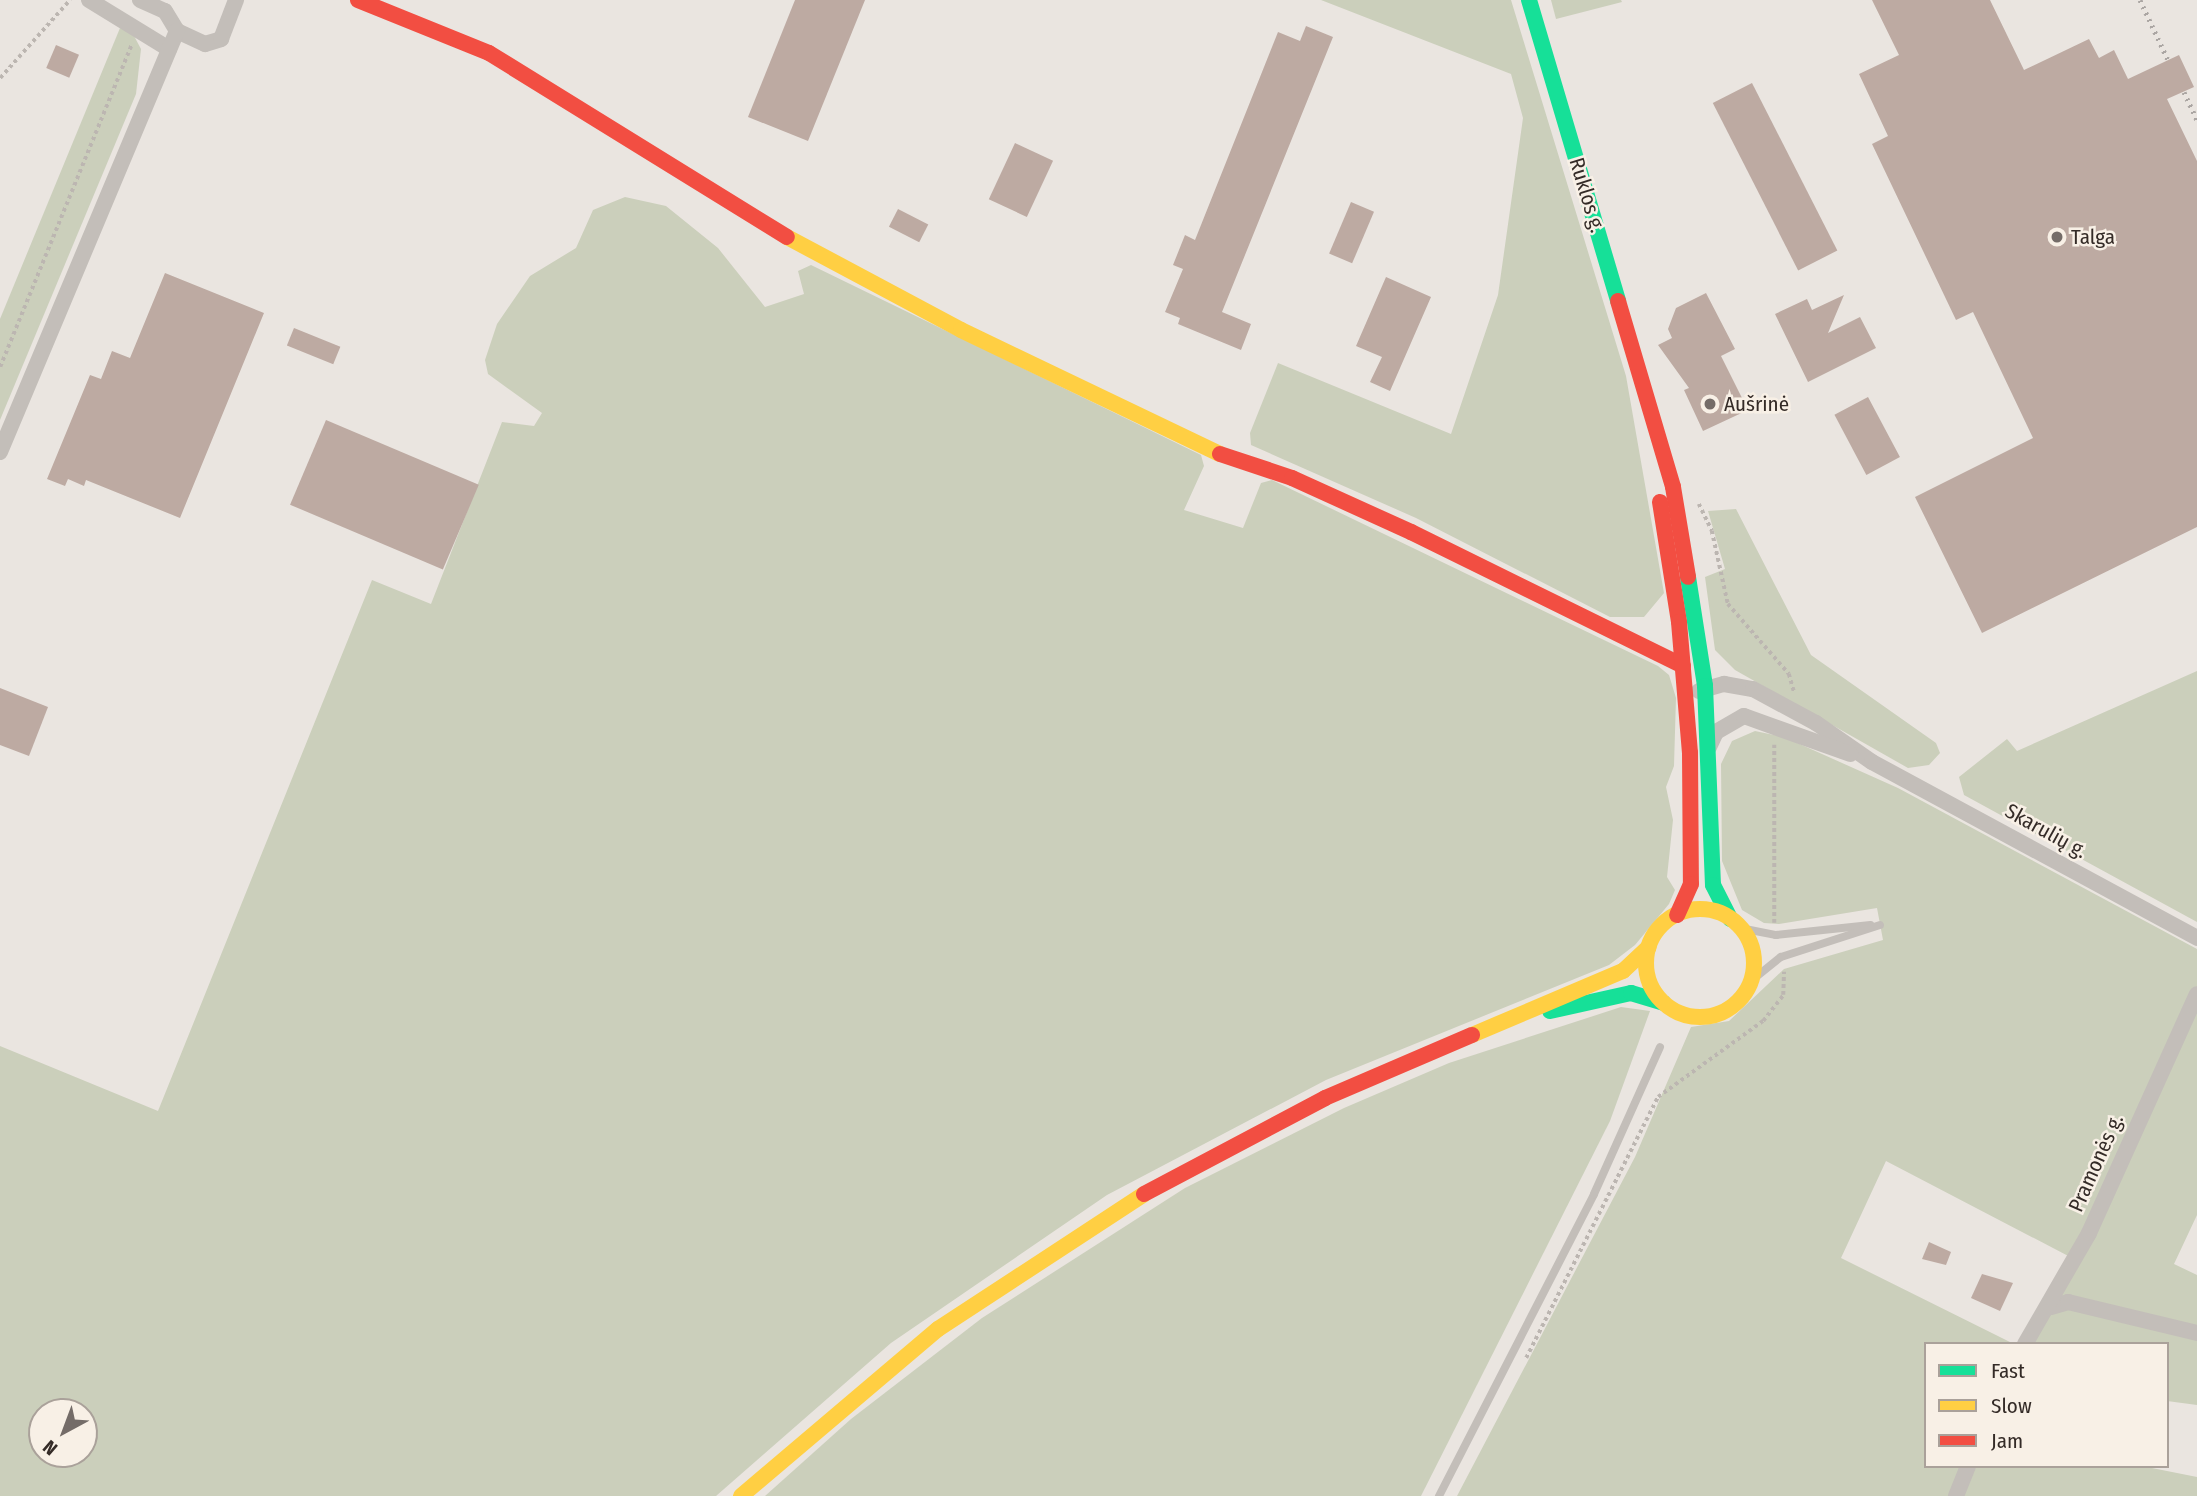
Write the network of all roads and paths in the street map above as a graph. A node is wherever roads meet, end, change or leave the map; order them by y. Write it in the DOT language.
graph roads {
  1 [pos="70,0"];
  2 [pos="89,0"];
  3 [pos="140,0"];
  4 [pos="236,0"];
  5 [pos="358,0"];
  6 [pos="1529,0"];
  7 [pos="167,5"];
  8 [pos="139,29"];
  9 [pos="177,31"];
  10 [pos="169,50"];
  11 [pos="0,78"];
  12 [pos="0,367"];
  13 [pos="1643,390"];
  14 [pos="0,452"];
  15 [pos="1683,666"];
  16 [pos="1705,686"];
  17 [pos="1686,710"];
  18 [pos="1709,747"];
  19 [pos="1872,762"];
  20 [pos="1677,915"];
  21 [pos="1735,923"];
  22 [pos="2197,938"];
  23 [pos="1649,947"];
  24 [pos="1751,981"];
  25 [pos="2197,994"];
  26 [pos="1663,1003"];
  27 [pos="1532,1014"];
  28 [pos="1660,1047"];
  29 [pos="2051,1307"];
  30 [pos="2197,1333"];
  31 [pos="2026,1342"];
  32 [pos="1967,1468"];
  33 [pos="741,1496"];
  34 [pos="1439,1496"];
  35 [pos="1956,1496"];
  1 -- 11 [label="path"];
  2 -- 8 [label="street"];
  3 -- 7 [label="street"];
  4 -- 9 [label="street"];
  5 -- 15 [label="main road"];
  6 -- 13 [label="main road, Ruklos g."];
  7 -- 9 [label="street"];
  8 -- 10 [label="street"];
  8 -- 12 [label="path"];
  9 -- 10 [label="street"];
  10 -- 14 [label="street"];
  13 -- 15 [label="main road"];
  13 -- 16 [label="main road"];
  15 -- 17 [label="main road"];
  16 -- 17 [label="street"];
  16 -- 18 [label="main road"];
  16 -- 19 [label="street, Skarulių g."];
  17 -- 20 [label="main road"];
  18 -- 19 [label="street, Skarulių g."];
  18 -- 21 [label="main road"];
  19 -- 22 [label="street, Skarulių g."];
  20 -- 21 [label="main road"];
  20 -- 23 [label="main road"];
  21 -- 24 [label="main road"];
  21 -- 24 [label="lane"];
  23 -- 26 [label="main road"];
  23 -- 27 [label="main road"];
  24 -- 26 [label="main road"];
  25 -- 29 [label="street, Pramonės g."];
  26 -- 27 [label="main road"];
  27 -- 33 [label="main road"];
  28 -- 34 [label="lane"];
  29 -- 30 [label="street"];
  29 -- 31 [label="street, Pramonės g."];
  32 -- 35 [label="street"];
}
